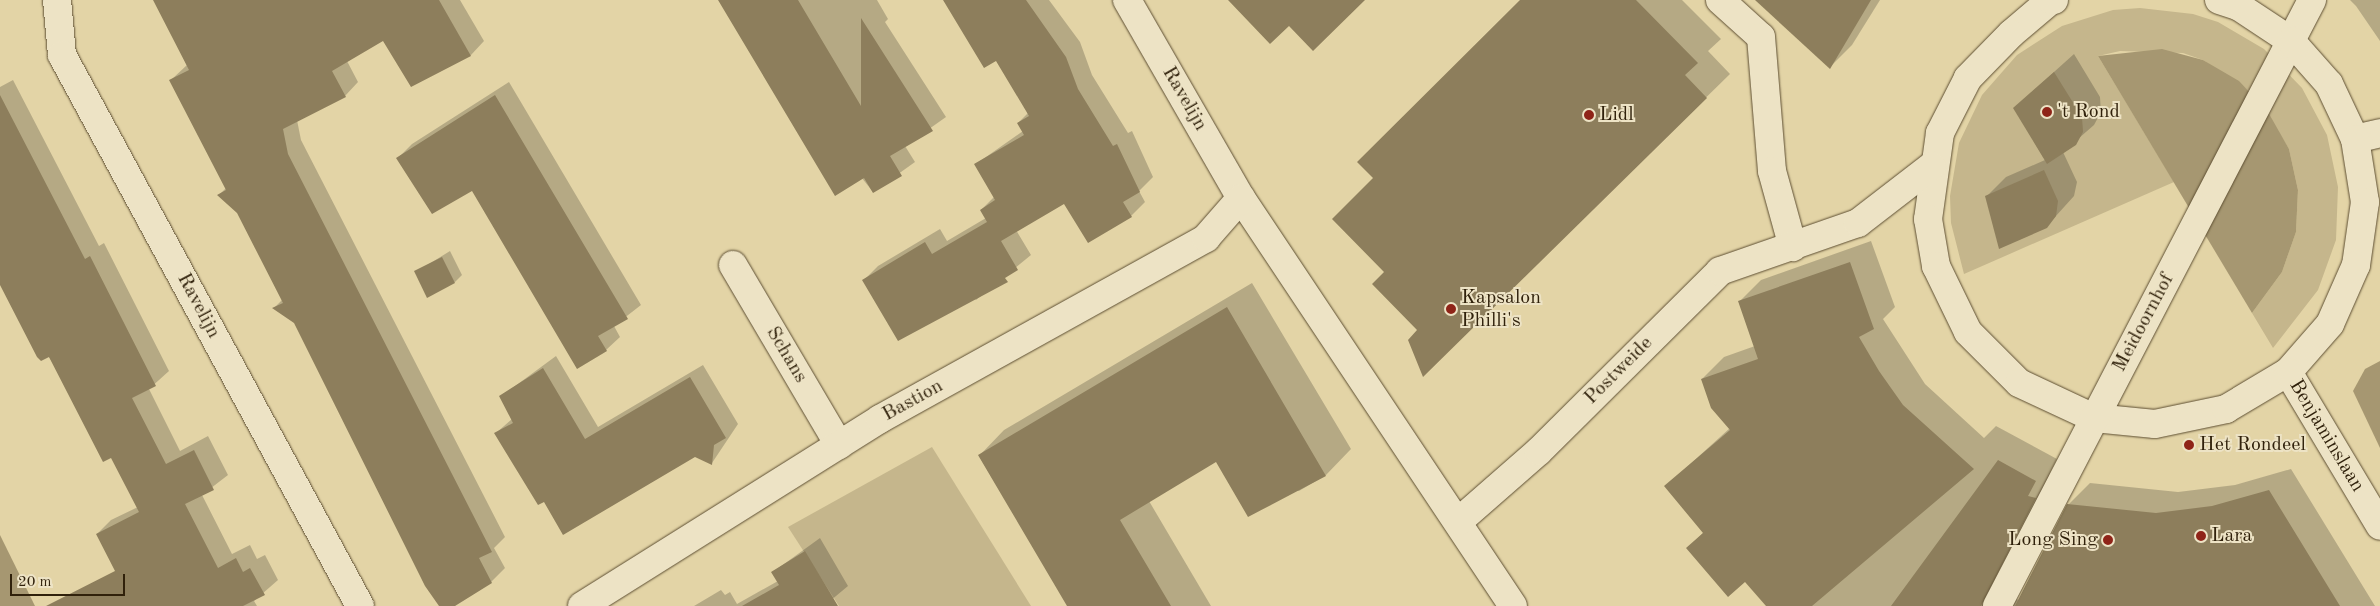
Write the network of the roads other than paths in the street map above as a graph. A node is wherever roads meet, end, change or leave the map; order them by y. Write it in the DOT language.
graph roads {
  1 [pos="57,0"];
  2 [pos="1127,0"];
  3 [pos="1720,0"];
  4 [pos="2052,0"];
  5 [pos="2219,0"];
  6 [pos="2312,0"];
  7 [pos="2291,41"];
  8 [pos="2368,136"];
  9 [pos="1932,166"];
  10 [pos="1241,198"];
  11 [pos="1793,247"];
  12 [pos="733,265"];
  13 [pos="2288,372"];
  14 [pos="2094,418"];
  15 [pos="839,445"];
  16 [pos="1459,520"];
  17 [pos="2380,526"];
  18 [pos="360,606"];
  19 [pos="582,606"];
  20 [pos="1513,606"];
  21 [pos="1997,606"];
  1 -- 18 [label="street, Ravelijn"];
  2 -- 10 [label="street, Ravelijn"];
  3 -- 11 [label="street"];
  4 -- 9 [label="street"];
  5 -- 7 [label="street"];
  6 -- 7 [label="street, Meidoornhof"];
  7 -- 8 [label="street"];
  7 -- 14 [label="street, Meidoornhof"];
  8 -- 13 [label="street"];
  9 -- 11 [label="street, Postweide"];
  9 -- 14 [label="street"];
  10 -- 15 [label="street, Bastion"];
  10 -- 16 [label="street"];
  11 -- 16 [label="street, Postweide"];
  12 -- 15 [label="street, Schans"];
  13 -- 14 [label="street"];
  13 -- 17 [label="street, Benjaminslaan"];
  14 -- 21 [label="street, Meidoornhof"];
  15 -- 19 [label="street, Bastion"];
  16 -- 20 [label="street"];
}
